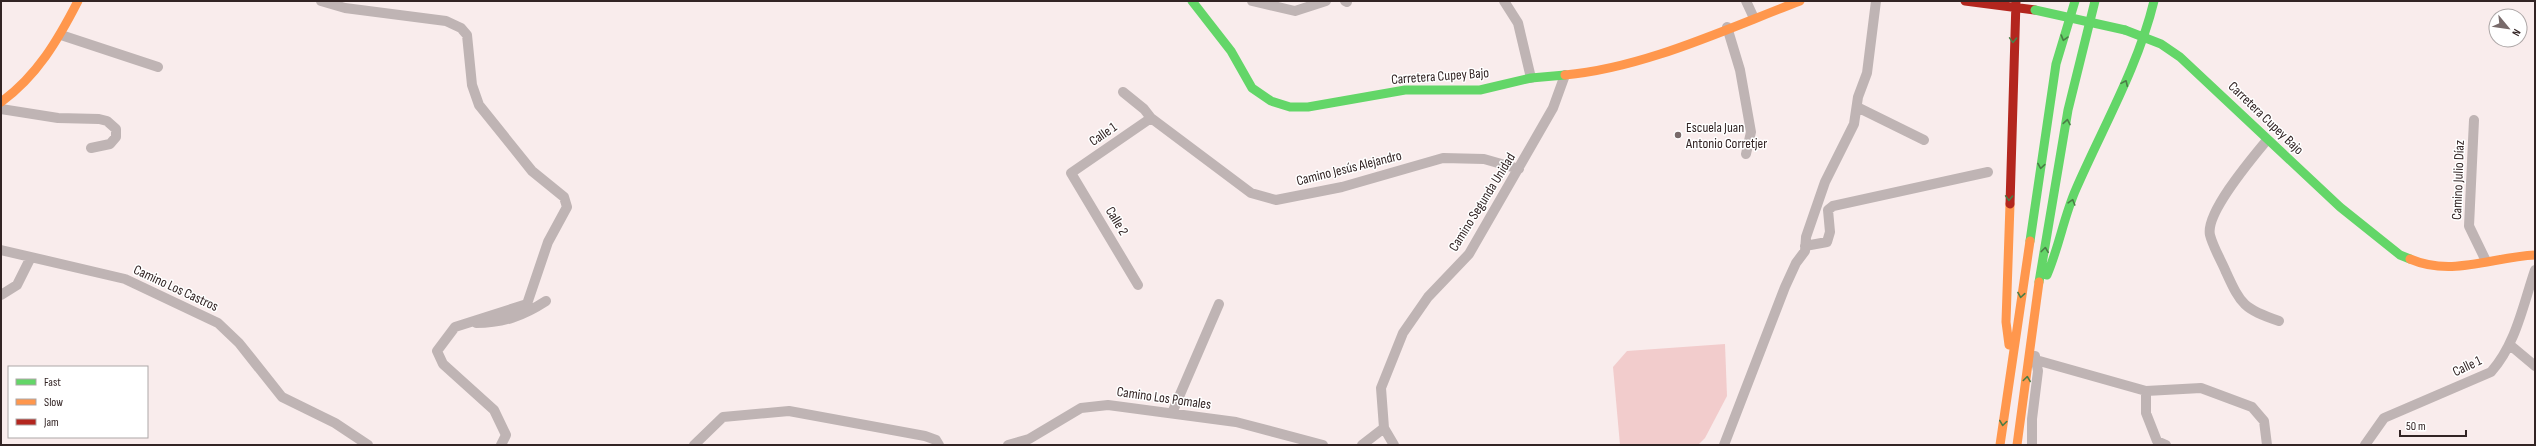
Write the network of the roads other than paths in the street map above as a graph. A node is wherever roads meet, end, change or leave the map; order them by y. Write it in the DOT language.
graph roads {
  1 [pos="78,1"];
  2 [pos="321,1"];
  3 [pos="1192,1"];
  4 [pos="1252,1"];
  5 [pos="1326,1"];
  6 [pos="1504,1"];
  7 [pos="1746,1"];
  8 [pos="1800,1"];
  9 [pos="1876,1"];
  10 [pos="1965,1"];
  11 [pos="2074,1"];
  12 [pos="2095,1"];
  13 [pos="2154,1"];
  14 [pos="2015,5"];
  15 [pos="1753,16"];
  16 [pos="1727,27"];
  17 [pos="61,35"];
  18 [pos="2145,37"];
  19 [pos="158,67"];
  20 [pos="1565,75"];
  21 [pos="1531,78"];
  22 [pos="1124,92"];
  23 [pos="1,102"];
  24 [pos="1856,108"];
  25 [pos="1,109"];
  26 [pos="1151,118"];
  27 [pos="2474,120"];
  28 [pos="1924,140"];
  29 [pos="2267,140"];
  30 [pos="91,148"];
  31 [pos="1746,154"];
  32 [pos="1520,170"];
  33 [pos="1988,172"];
  34 [pos="1072,173"];
  35 [pos="1805,246"];
  36 [pos="1,250"];
  37 [pos="2535,255"];
  38 [pos="30,257"];
  39 [pos="2486,261"];
  40 [pos="2535,270"];
  41 [pos="1138,284"];
  42 [pos="2040,291"];
  43 [pos="1,295"];
  44 [pos="546,301"];
  45 [pos="1219,304"];
  46 [pos="2279,321"];
  47 [pos="466,323"];
  48 [pos="2032,344"];
  49 [pos="2510,345"];
  50 [pos="2036,360"];
  51 [pos="2011,362"];
  52 [pos="2535,366"];
  53 [pos="2146,391"];
  54 [pos="1172,413"];
  55 [pos="1389,439"];
  56 [pos="1312,444"];
  57 [pos="368,445"];
  58 [pos="501,445"];
  59 [pos="694,445"];
  60 [pos="939,445"];
  61 [pos="1008,445"];
  62 [pos="1323,445"];
  63 [pos="1362,445"];
  64 [pos="1724,445"];
  65 [pos="2000,445"];
  66 [pos="2017,445"];
  67 [pos="2032,445"];
  68 [pos="2166,445"];
  69 [pos="2267,445"];
  70 [pos="2365,445"];
  1 -- 17 [label="main road"];
  2 -- 47 [label="street"];
  3 -- 21 [label="main road, Carretera Cupey Bajo"];
  4 -- 5 [label="street"];
  6 -- 21 [label="street"];
  7 -- 15 [label="street"];
  8 -- 15 [label="main road, Carretera Cupey Bajo"];
  9 -- 24 [label="street"];
  10 -- 14 [label="main road, Carretera Cupey Bajo"];
  11 -- 51 [label="main road, one-way"];
  42 -- 12 [label="main road, one-way"];
  13 -- 18 [label="main road"];
  14 -- 18 [label="main road, Carretera Cupey Bajo, bridge"];
  14 -- 51 [label="main road, one-way"];
  15 -- 16 [label="main road, Carretera Cupey Bajo"];
  16 -- 20 [label="main road, Carretera Cupey Bajo"];
  16 -- 31 [label="street"];
  17 -- 19 [label="street"];
  17 -- 23 [label="main road"];
  18 -- 29 [label="main road, Carretera Cupey Bajo"];
  42 -- 18 [label="main road, one-way"];
  20 -- 21 [label="main road, Carretera Cupey Bajo"];
  20 -- 32 [label="street, Camino Segunda Unidad"];
  22 -- 26 [label="street, Camino Jesús Alejandro"];
  24 -- 28 [label="street"];
  24 -- 35 [label="street"];
  25 -- 30 [label="street"];
  26 -- 32 [label="street, Camino Jesús Alejandro"];
  26 -- 34 [label="street, Calle 1"];
  27 -- 39 [label="street, Camino Julio Díaz"];
  29 -- 39 [label="main road, Carretera Cupey Bajo"];
  29 -- 46 [label="street"];
  32 -- 55 [label="street, Camino Segunda Unidad"];
  33 -- 35 [label="street"];
  34 -- 41 [label="street, Calle 2"];
  35 -- 64 [label="street"];
  36 -- 38 [label="street, Camino Los Castros"];
  37 -- 39 [label="main road, Carretera Cupey Bajo"];
  38 -- 43 [label="street"];
  38 -- 57 [label="street, Camino Los Castros"];
  40 -- 49 [label="street, Calle 1"];
  42 -- 48 [label="main road"];
  44 -- 47 [label="street"];
  45 -- 54 [label="street"];
  47 -- 58 [label="street"];
  48 -- 50 [label="street"];
  66 -- 48 [label="main road, one-way"];
  49 -- 52 [label="street"];
  49 -- 70 [label="street, Calle 1"];
  50 -- 53 [label="street"];
  50 -- 67 [label="street"];
  51 -- 65 [label="main road, one-way"];
  53 -- 68 [label="street"];
  53 -- 69 [label="street"];
  54 -- 56 [label="street, Camino Los Pomales"];
  54 -- 61 [label="street, Camino Los Pomales"];
  55 -- 63 [label="street"];
  56 -- 62 [label="street, Camino Los Pomales"];
  59 -- 60 [label="street"];
}
